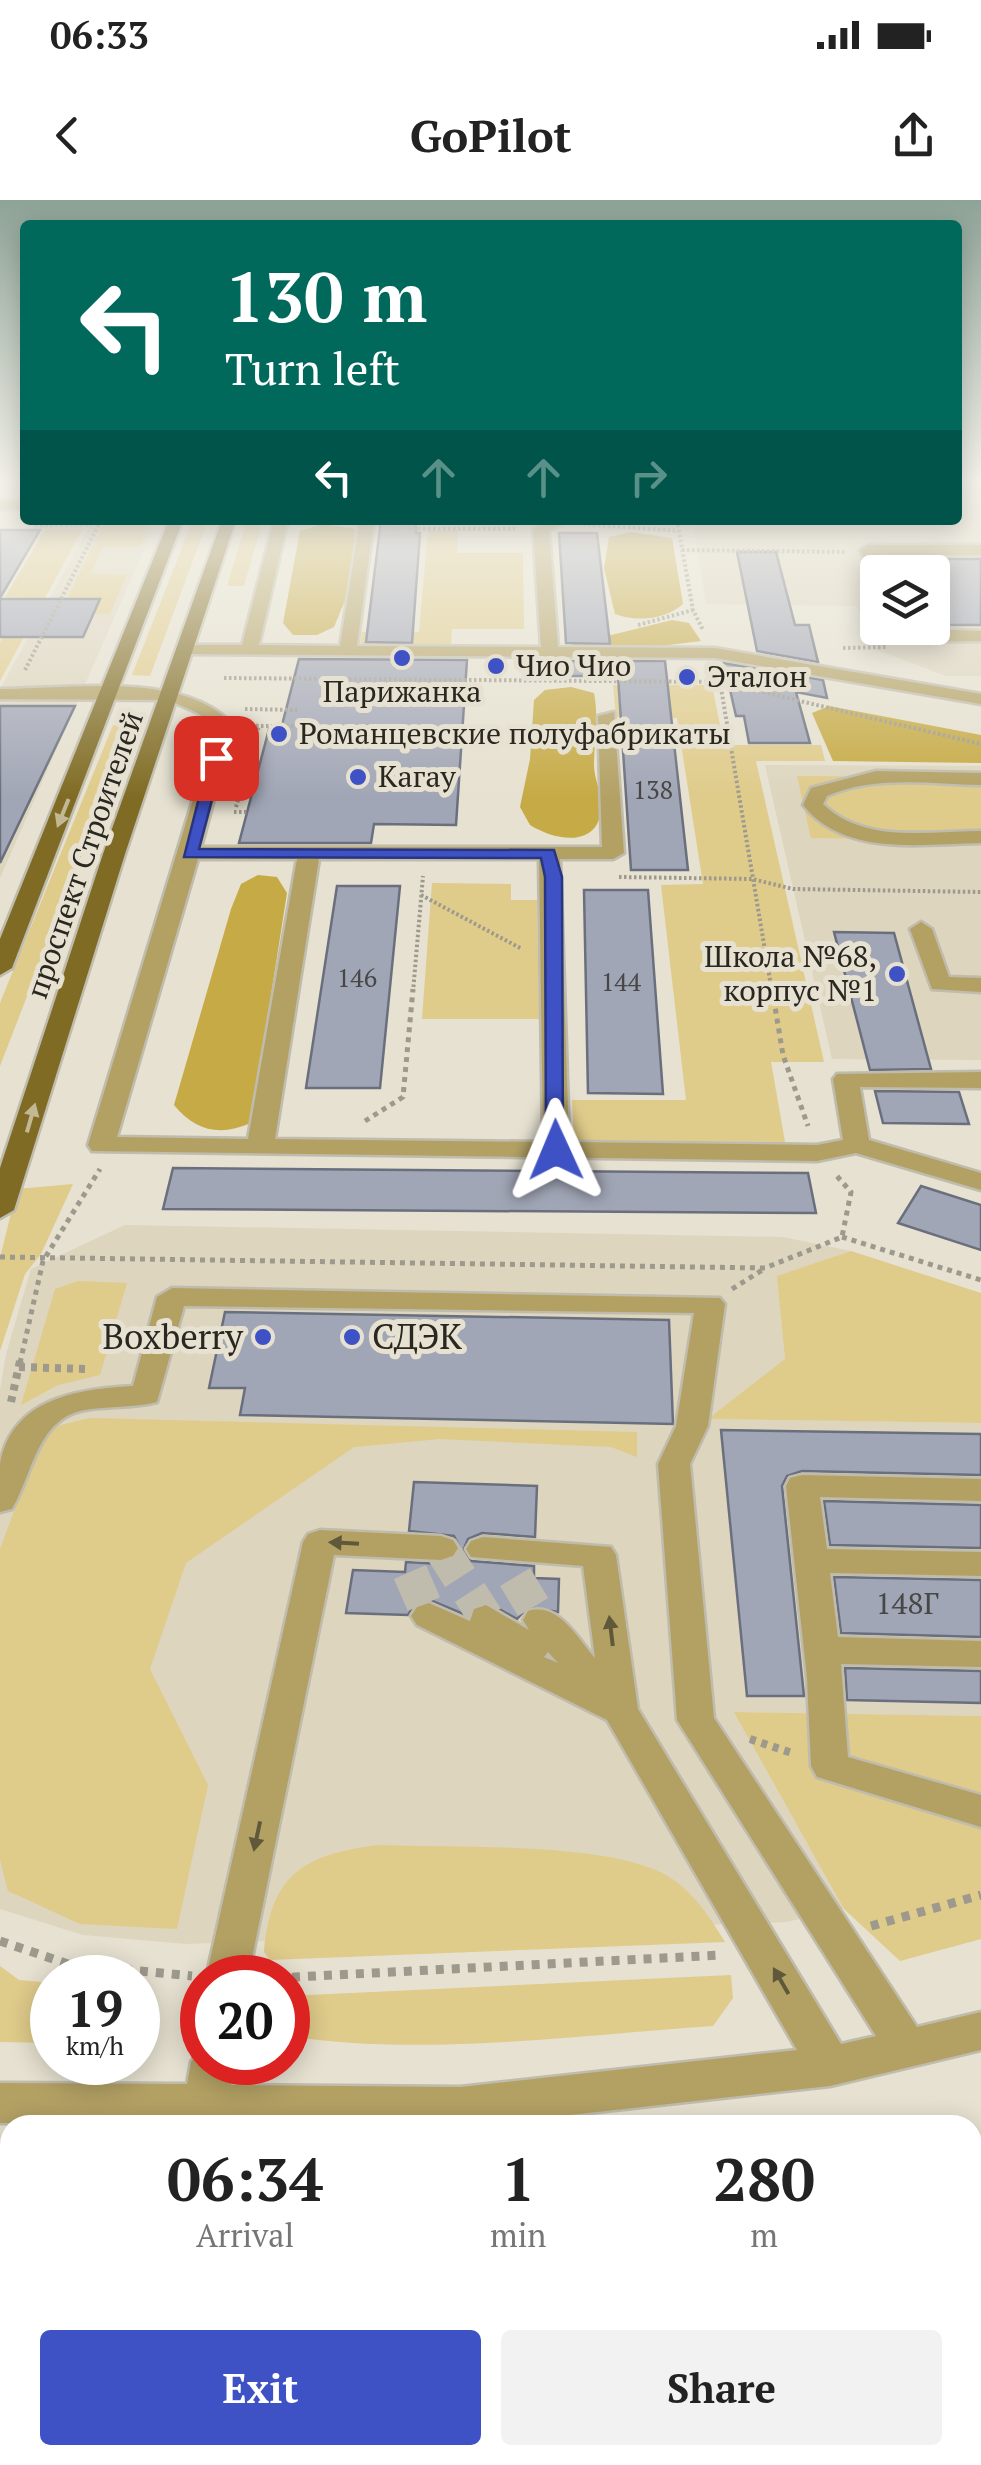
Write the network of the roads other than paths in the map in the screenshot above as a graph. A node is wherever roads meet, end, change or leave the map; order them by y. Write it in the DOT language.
graph roads {
  1 [pos="151,587"];
  2 [pos="208,587"];
  3 [pos="265,587"];
  4 [pos="357,587"];
  5 [pos="546,587"];
  6 [pos="950,636"];
  7 [pos="981,636"];
  8 [pos="188,650"];
  9 [pos="249,650"];
  10 [pos="348,651"];
  11 [pos="550,652"];
  12 [pos="6,694"];
  13 [pos="110,694"];
  14 [pos="171,695"];
  15 [pos="981,699"];
  16 [pos="607,716"];
  17 [pos="981,780"];
  18 [pos="981,837"];
  19 [pos="308,853"];
  20 [pos="548,853"];
  21 [pos="189,854"];
  22 [pos="921,929"];
  23 [pos="0,968"];
  24 [pos="981,984"];
  25 [pos="981,1080"];
  26 [pos="857,1145"];
  27 [pos="260,1148"];
  28 [pos="556,1150"];
  29 [pos="981,1182"];
  30 [pos="0,1210"];
  31 [pos="981,1490"];
  32 [pos="0,1502"];
  33 [pos="441,1548"];
  34 [pos="498,1559"];
  35 [pos="811,1562"];
  36 [pos="981,1564"];
  37 [pos="429,1616"];
  38 [pos="486,1618"];
  39 [pos="541,1620"];
  40 [pos="821,1650"];
  41 [pos="981,1654"];
  42 [pos="620,1710"];
  43 [pos="981,1811"];
  44 [pos="232,1955"];
  45 [pos="981,2031"];
  46 [pos="909,2051"];
  47 [pos="830,2066"];
  48 [pos="209,2085"];
  49 [pos="0,2103"];
  50 [pos="206,2106"];
  51 [pos="324,2115"];
  52 [pos="467,2115"];
  1 -- 13 [label="main road, проспект Строителей"];
  2 -- 8 [label="main road, проспект Строителей"];
  3 -- 9 [label="street"];
  4 -- 10 [label="street"];
  5 -- 11 [label="street"];
  6 -- 7 [label="street"];
  8 -- 9 [label="street"];
  8 -- 14 [label="main road, проспект Строителей"];
  9 -- 10 [label="street"];
  10 -- 11 [label="street"];
  11 -- 15 [label="street"];
  12 -- 13 [label="street"];
  13 -- 14 [label="street"];
  13 -- 23 [label="main road, проспект Строителей, one-way"];
  14 -- 21 [label="street"];
  30 -- 14 [label="main road, проспект Строителей, one-way"];
  16 -- 20 [label="street"];
  17 -- 18 [label="street"];
  19 -- 20 [label="street"];
  19 -- 21 [label="street"];
  19 -- 27 [label="street"];
  20 -- 28 [label="street"];
  21 -- 27 [label="street"];
  22 -- 24 [label="street"];
  25 -- 26 [label="street"];
  26 -- 28 [label="street"];
  26 -- 29 [label="street"];
  27 -- 28 [label="street"];
  31 -- 35 [label="street"];
  32 -- 46 [label="street"];
  33 -- 44 [label="street, one-way"];
  42 -- 34 [label="street, one-way"];
  35 -- 36 [label="street"];
  35 -- 40 [label="street"];
  37 -- 42 [label="street"];
  38 -- 42 [label="street"];
  39 -- 42 [label="street"];
  40 -- 41 [label="street"];
  40 -- 43 [label="street"];
  47 -- 42 [label="street, one-way"];
  45 -- 46 [label="street"];
  46 -- 47 [label="street"];
  47 -- 52 [label="street"];
  48 -- 50 [label="street"];
  49 -- 50 [label="street"];
  50 -- 51 [label="street"];
}
